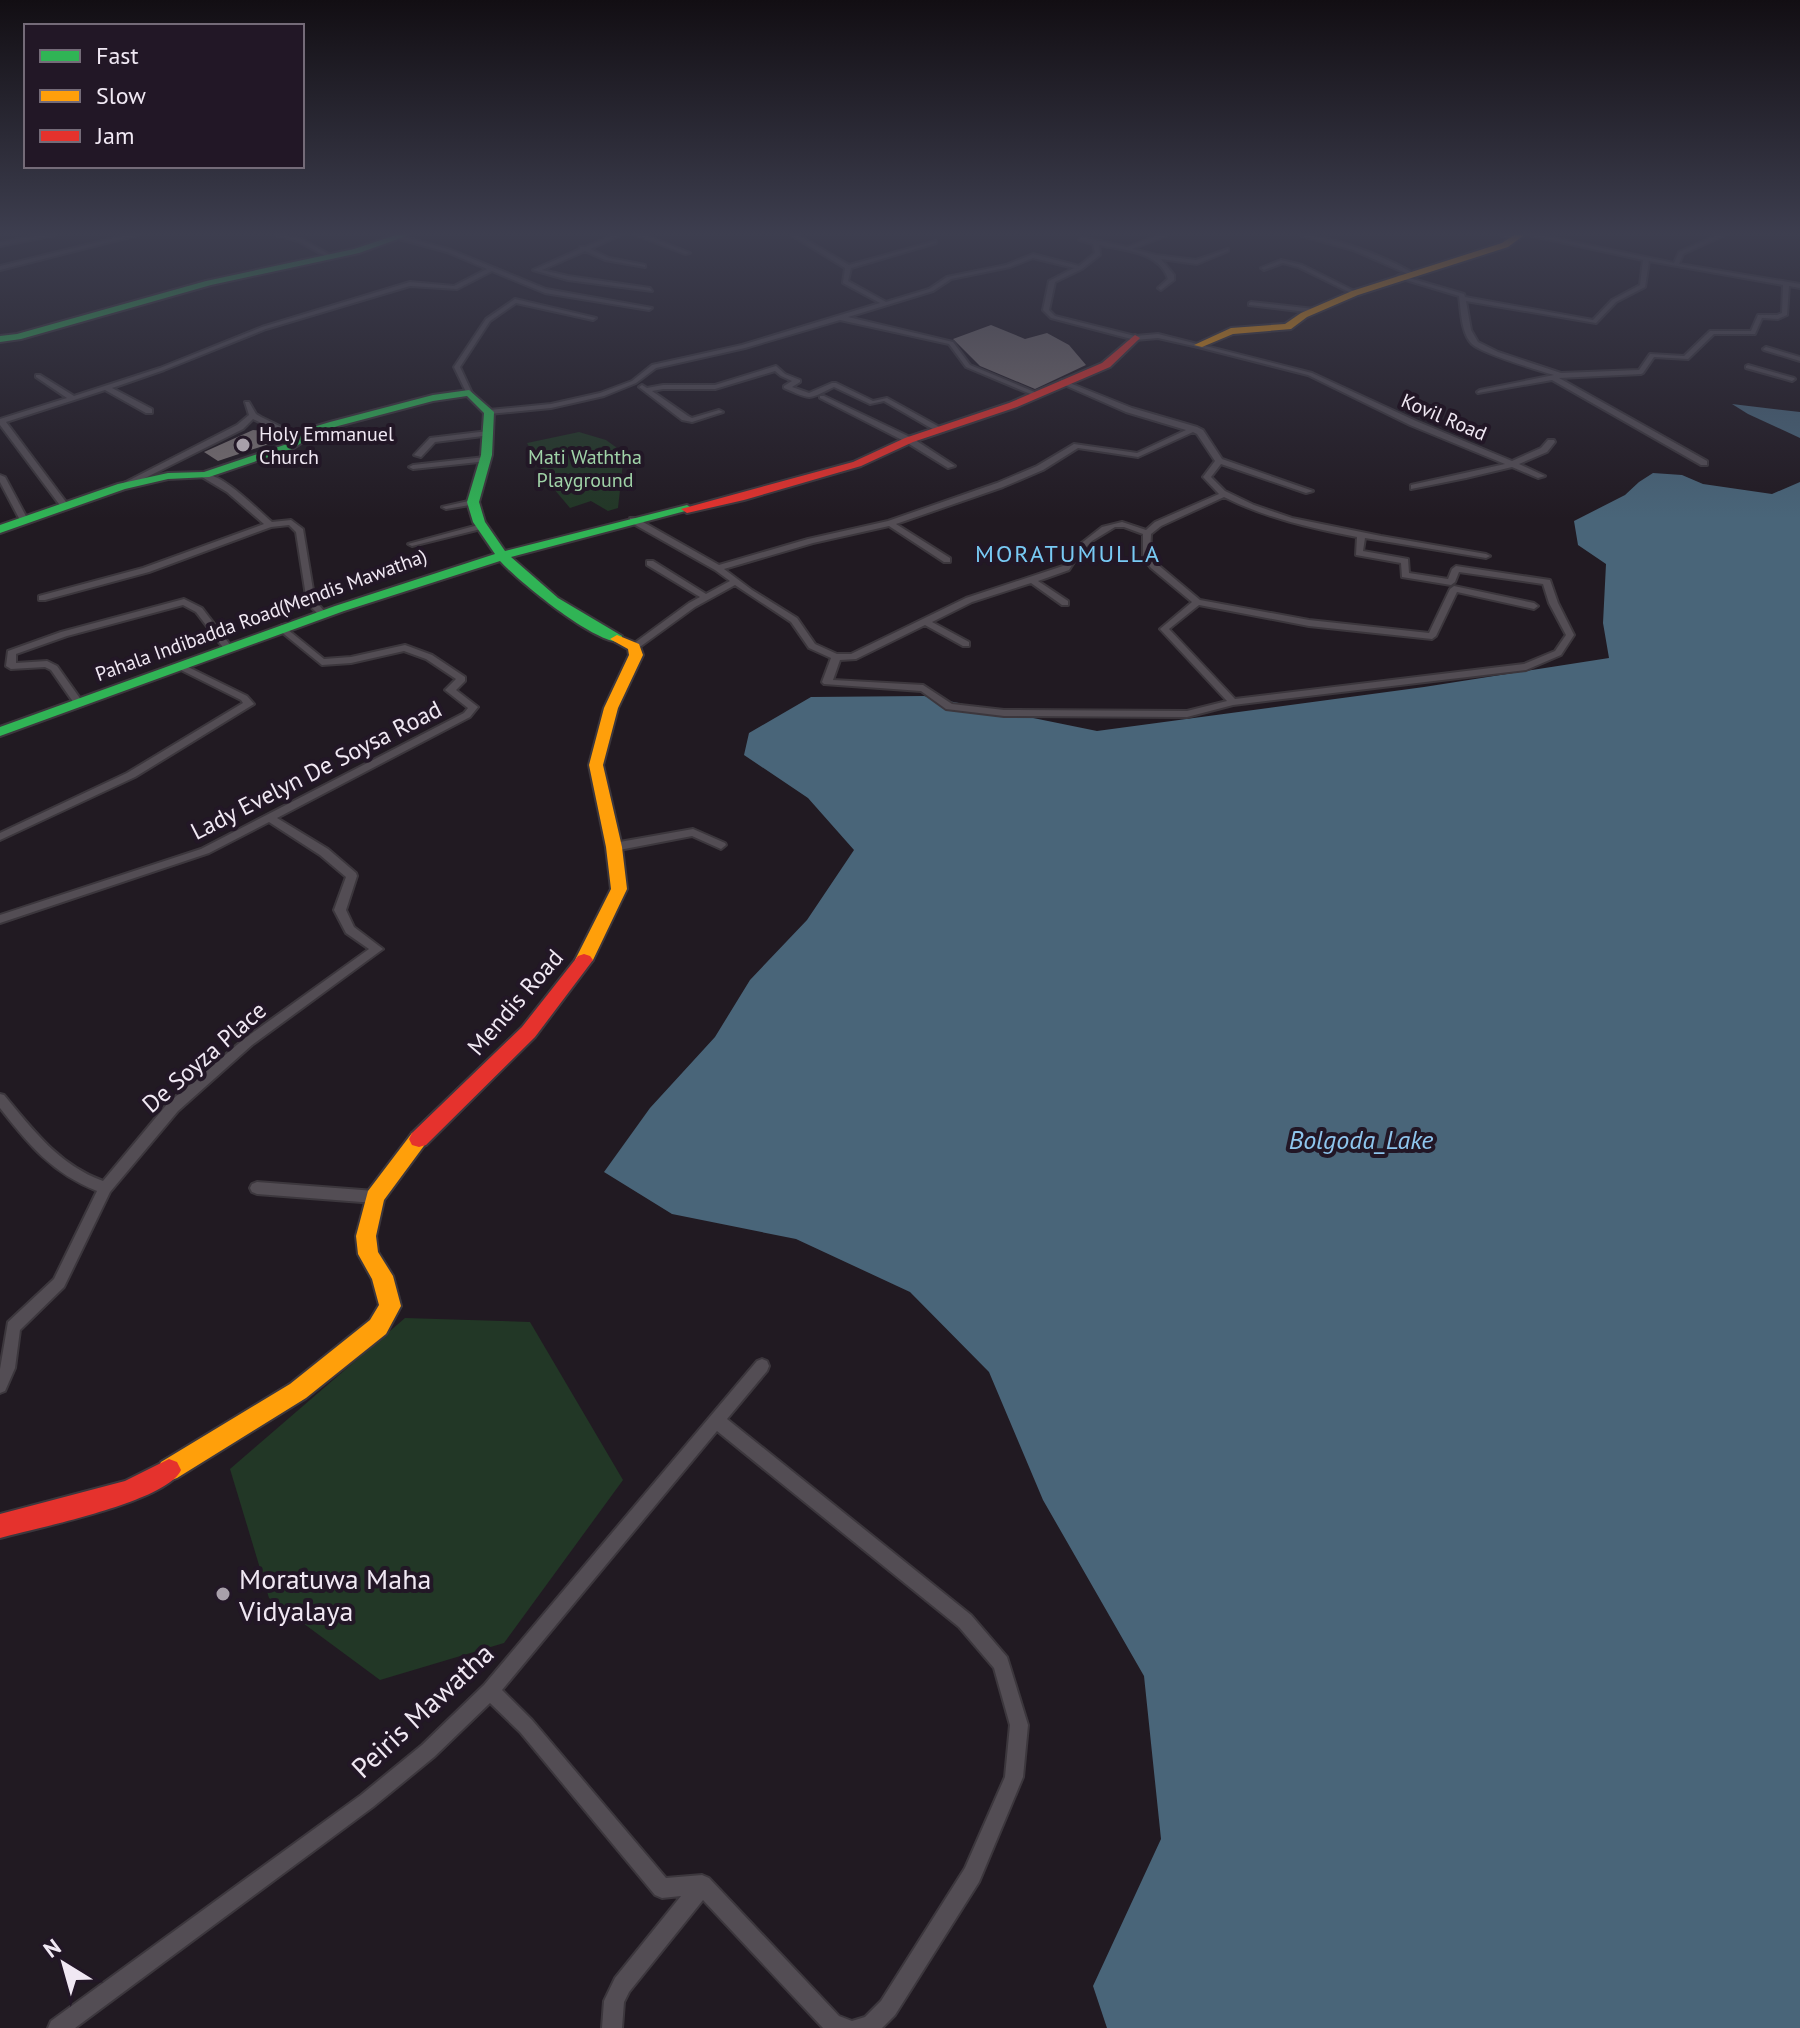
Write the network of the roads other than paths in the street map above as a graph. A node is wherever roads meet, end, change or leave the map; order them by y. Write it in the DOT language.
graph roads {
  1 [pos="40,330"];
  2 [pos="260,330"];
  3 [pos="482,330"];
  4 [pos="800,330"];
  5 [pos="903,330"];
  6 [pos="1098,330"];
  7 [pos="1250,330"];
  8 [pos="1468,330"];
  9 [pos="1754,330"];
  10 [pos="1135,338"];
  11 [pos="6,339"];
  12 [pos="1199,345"];
  13 [pos="1766,349"];
  14 [pos="1800,359"];
  15 [pos="1748,367"];
  16 [pos="1800,373"];
  17 [pos="38,376"];
  18 [pos="1558,377"];
  19 [pos="1792,379"];
  20 [pos="634,382"];
  21 [pos="1062,382"];
  22 [pos="105,387"];
  23 [pos="1781,387"];
  24 [pos="645,390"];
  25 [pos="1480,392"];
  26 [pos="469,393"];
  27 [pos="1035,394"];
  28 [pos="71,397"];
  29 [pos="822,397"];
  30 [pos="247,403"];
  31 [pos="149,411"];
  32 [pos="489,412"];
  33 [pos="719,412"];
  34 [pos="253,415"];
  35 [pos="0,422"];
  36 [pos="939,429"];
  37 [pos="1194,429"];
  38 [pos="488,433"];
  39 [pos="300,438"];
  40 [pos="909,440"];
  41 [pos="1551,442"];
  42 [pos="418,455"];
  43 [pos="485,459"];
  44 [pos="1219,461"];
  45 [pos="1704,463"];
  46 [pos="1512,464"];
  47 [pos="951,466"];
  48 [pos="413,467"];
  49 [pos="205,475"];
  50 [pos="1541,476"];
  51 [pos="1,477"];
  52 [pos="122,486"];
  53 [pos="1414,487"];
  54 [pos="1309,491"];
  55 [pos="1225,494"];
  56 [pos="473,502"];
  57 [pos="65,506"];
  58 [pos="446,507"];
  59 [pos="24,520"];
  60 [pos="633,520"];
  61 [pos="890,523"];
  62 [pos="270,525"];
  63 [pos="482,526"];
  64 [pos="0,529"];
  65 [pos="1147,533"];
  66 [pos="1361,537"];
  67 [pos="412,544"];
  68 [pos="503,555"];
  69 [pos="1486,556"];
  70 [pos="947,560"];
  71 [pos="650,563"];
  72 [pos="718,568"];
  73 [pos="1032,580"];
  74 [pos="735,582"];
  75 [pos="42,598"];
  76 [pos="707,598"];
  77 [pos="1197,602"];
  78 [pos="1065,603"];
  79 [pos="1534,606"];
  80 [pos="322,613"];
  81 [pos="926,622"];
  82 [pos="282,628"];
  83 [pos="966,644"];
  84 [pos="634,647"];
  85 [pos="228,648"];
  86 [pos="836,657"];
  87 [pos="182,667"];
  88 [pos="1233,702"];
  89 [pos="79,704"];
  90 [pos="0,732"];
  91 [pos="270,818"];
  92 [pos="0,837"];
  93 [pos="721,845"];
  94 [pos="614,847"];
  95 [pos="0,919"];
  96 [pos="0,1099"];
  97 [pos="105,1188"];
  98 [pos="257,1188"];
  99 [pos="375,1197"];
  100 [pos="6,1324"];
  101 [pos="762,1366"];
  102 [pos="0,1386"];
  103 [pos="717,1421"];
  104 [pos="0,1526"];
  105 [pos="490,1691"];
  106 [pos="702,1885"];
  107 [pos="58,2028"];
  108 [pos="612,2028"];
  109 [pos="845,2028"];
  110 [pos="859,2028"];
  1 -- 11 [label="street"];
  2 -- 22 [label="street"];
  3 -- 26 [label="street"];
  4 -- 20 [label="street"];
  5 -- 27 [label="street"];
  6 -- 10 [label="street, Kovil Road"];
  7 -- 12 [label="street"];
  8 -- 18 [label="street"];
  9 -- 18 [label="street"];
  10 -- 12 [label="street, Kovil Road"];
  10 -- 21 [label="street, Pahala Indibadda Road(Mendis Mawatha)"];
  12 -- 46 [label="street, Kovil Road"];
  13 -- 14 [label="street"];
  15 -- 19 [label="street"];
  16 -- 19 [label="street"];
  17 -- 28 [label="street"];
  18 -- 25 [label="street"];
  18 -- 45 [label="street"];
  19 -- 23 [label="street"];
  20 -- 24 [label="street"];
  20 -- 32 [label="street"];
  21 -- 27 [label="street, Pahala Indibadda Road(Mendis Mawatha)"];
  21 -- 37 [label="street"];
  22 -- 28 [label="street"];
  22 -- 31 [label="street"];
  24 -- 33 [label="street"];
  24 -- 36 [label="street"];
  26 -- 32 [label="street"];
  26 -- 39 [label="street"];
  27 -- 36 [label="street, Pahala Indibadda Road(Mendis Mawatha)"];
  28 -- 35 [label="street"];
  29 -- 40 [label="street"];
  30 -- 34 [label="street"];
  32 -- 38 [label="street"];
  34 -- 39 [label="street"];
  34 -- 52 [label="street"];
  35 -- 57 [label="street"];
  36 -- 40 [label="street, Pahala Indibadda Road(Mendis Mawatha)"];
  37 -- 44 [label="street"];
  37 -- 61 [label="street"];
  38 -- 42 [label="street"];
  38 -- 43 [label="street"];
  39 -- 49 [label="street"];
  40 -- 47 [label="street"];
  40 -- 60 [label="street, Pahala Indibadda Road(Mendis Mawatha)"];
  41 -- 46 [label="street"];
  43 -- 48 [label="street"];
  43 -- 56 [label="street"];
  44 -- 54 [label="street"];
  44 -- 55 [label="street"];
  46 -- 50 [label="street, Kovil Road"];
  46 -- 53 [label="street"];
  49 -- 52 [label="street"];
  49 -- 62 [label="street"];
  51 -- 59 [label="street"];
  52 -- 57 [label="street"];
  55 -- 65 [label="street"];
  55 -- 66 [label="street"];
  56 -- 58 [label="street"];
  56 -- 63 [label="street"];
  57 -- 59 [label="street"];
  59 -- 64 [label="street"];
  60 -- 68 [label="street, Pahala Indibadda Road(Mendis Mawatha)"];
  60 -- 72 [label="street"];
  61 -- 70 [label="street"];
  61 -- 72 [label="street"];
  62 -- 75 [label="street"];
  62 -- 80 [label="street"];
  63 -- 67 [label="street"];
  63 -- 68 [label="street"];
  65 -- 73 [label="street"];
  65 -- 77 [label="street"];
  66 -- 69 [label="street"];
  66 -- 88 [label="street"];
  68 -- 80 [label="street, Pahala Indibadda Road(Mendis Mawatha)"];
  68 -- 84 [label="street"];
  71 -- 76 [label="street"];
  72 -- 74 [label="street"];
  73 -- 78 [label="street"];
  73 -- 81 [label="street"];
  74 -- 76 [label="street"];
  74 -- 86 [label="street"];
  76 -- 84 [label="street"];
  77 -- 79 [label="street"];
  77 -- 88 [label="street"];
  80 -- 82 [label="street, Pahala Indibadda Road(Mendis Mawatha)"];
  81 -- 83 [label="street"];
  81 -- 86 [label="street"];
  82 -- 85 [label="street, Pahala Indibadda Road(Mendis Mawatha)"];
  82 -- 91 [label="street, Lady Evelyn De Soysa Road"];
  84 -- 94 [label="street, Mendis Road"];
  85 -- 87 [label="street, Pahala Indibadda Road(Mendis Mawatha)"];
  85 -- 89 [label="street"];
  86 -- 88 [label="street"];
  87 -- 89 [label="street, Pahala Indibadda Road(Mendis Mawatha)"];
  87 -- 92 [label="street"];
  89 -- 90 [label="street, Pahala Indibadda Road(Mendis Mawatha)"];
  91 -- 95 [label="street, Lady Evelyn De Soysa Road"];
  91 -- 97 [label="street, De Soyza Place"];
  93 -- 94 [label="street"];
  94 -- 99 [label="street, Mendis Road"];
  96 -- 97 [label="street"];
  97 -- 100 [label="street, De Soyza Place"];
  98 -- 99 [label="street"];
  99 -- 104 [label="street, Mendis Road"];
  100 -- 102 [label="street, De Soyza Place"];
  101 -- 103 [label="street, Peiris Mawatha"];
  103 -- 105 [label="street, Peiris Mawatha"];
  103 -- 110 [label="street"];
  105 -- 106 [label="street"];
  105 -- 107 [label="street, Peiris Mawatha"];
  106 -- 108 [label="street"];
  106 -- 109 [label="street"];
}
